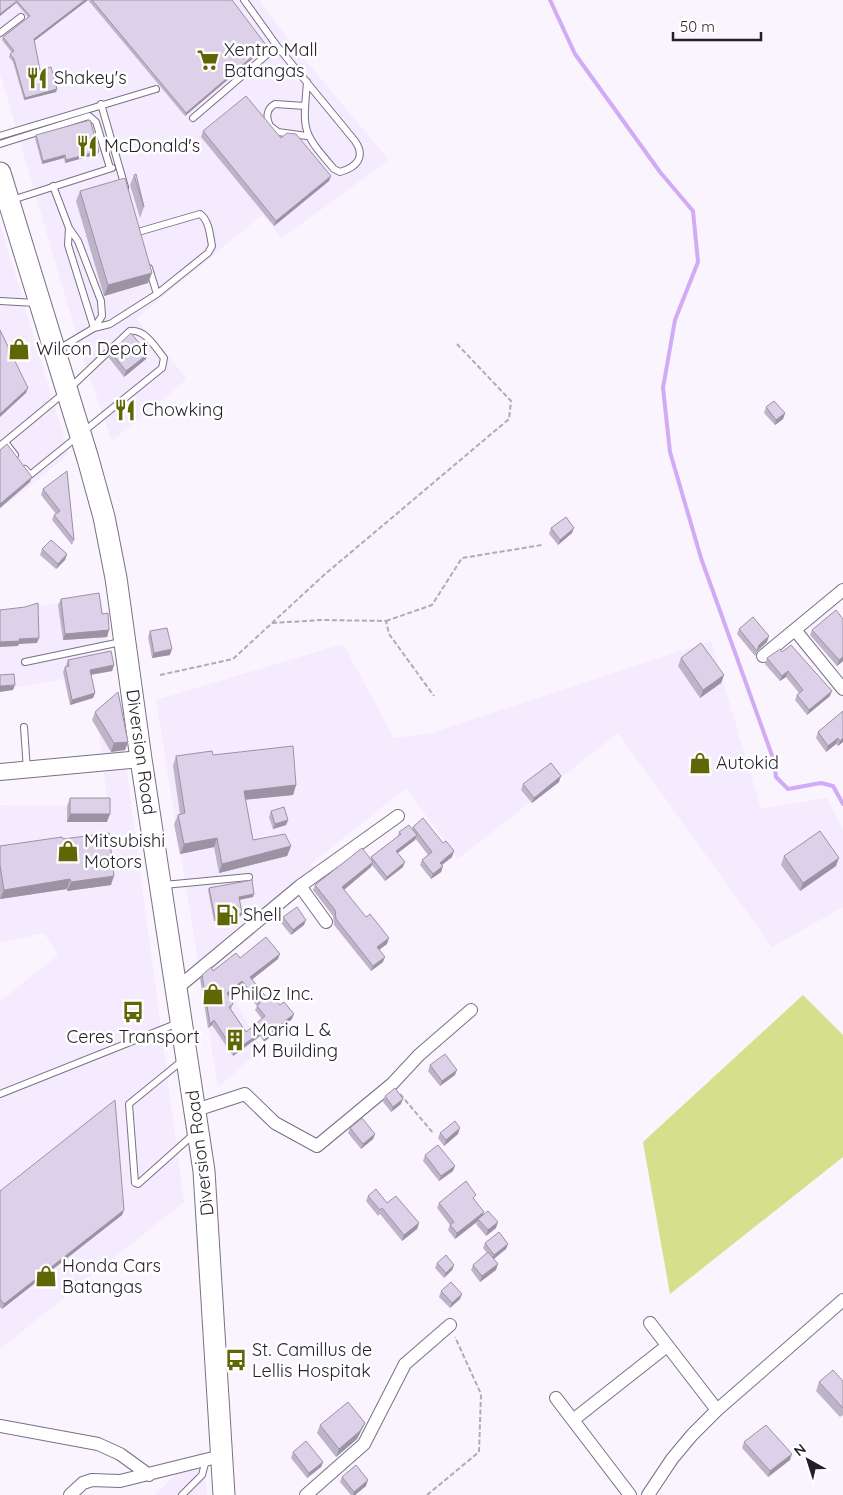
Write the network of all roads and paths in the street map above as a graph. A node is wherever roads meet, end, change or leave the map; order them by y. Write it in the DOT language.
graph roads {
  1 [pos="244,0"];
  2 [pos="22,17"];
  3 [pos="0,33"];
  4 [pos="278,46"];
  5 [pos="307,82"];
  6 [pos="156,89"];
  7 [pos="101,104"];
  8 [pos="305,106"];
  9 [pos="193,118"];
  10 [pos="0,136"];
  11 [pos="307,136"];
  12 [pos="0,144"];
  13 [pos="118,166"];
  14 [pos="110,168"];
  15 [pos="0,173"];
  16 [pos="53,186"];
  17 [pos="127,194"];
  18 [pos="10,214"];
  19 [pos="135,222"];
  20 [pos="69,228"];
  21 [pos="138,232"];
  22 [pos="141,240"];
  23 [pos="146,258"];
  24 [pos="157,294"];
  25 [pos="0,301"];
  26 [pos="41,304"];
  27 [pos="94,328"];
  28 [pos="457,344"];
  29 [pos="56,350"];
  30 [pos="66,391"];
  31 [pos="79,434"];
  32 [pos="2,444"];
  33 [pos="542,545"];
  34 [pos="843,590"];
  35 [pos="386,621"];
  36 [pos="272,623"];
  37 [pos="794,630"];
  38 [pos="126,641"];
  39 [pos="763,656"];
  40 [pos="25,662"];
  41 [pos="160,675"];
  42 [pos="843,690"];
  43 [pos="434,696"];
  44 [pos="24,727"];
  45 [pos="141,759"];
  46 [pos="27,771"];
  47 [pos="0,772"];
  48 [pos="398,816"];
  49 [pos="249,877"];
  50 [pos="160,886"];
  51 [pos="300,886"];
  52 [pos="326,922"];
  53 [pos="176,989"];
  54 [pos="471,1010"];
  55 [pos="182,1021"];
  56 [pos="187,1056"];
  57 [pos="392,1084"];
  58 [pos="0,1094"];
  59 [pos="197,1119"];
  60 [pos="434,1134"];
  61 [pos="843,1300"];
  62 [pos="650,1323"];
  63 [pos="450,1325"];
  64 [pos="668,1346"];
  65 [pos="556,1398"];
  66 [pos="717,1410"];
  67 [pos="573,1420"];
  68 [pos="0,1426"];
  69 [pos="213,1458"];
  70 [pos="150,1475"];
  71 [pos="222,1490"];
  72 [pos="70,1495"];
  73 [pos="182,1495"];
  74 [pos="306,1495"];
  75 [pos="427,1495"];
  76 [pos="630,1495"];
  77 [pos="648,1495"];
  1 -- 4 [label="lane"];
  2 -- 3 [label="lane"];
  4 -- 5 [label="lane"];
  4 -- 9 [label="lane"];
  5 -- 8 [label="lane"];
  5 -- 11 [label="lane"];
  6 -- 7 [label="lane"];
  7 -- 10 [label="lane"];
  7 -- 13 [label="lane"];
  8 -- 11 [label="lane"];
  8 -- 11 [label="lane"];
  12 -- 14 [label="lane"];
  13 -- 14 [label="lane"];
  13 -- 17 [label="lane"];
  14 -- 16 [label="lane"];
  15 -- 18 [label="highway, Diversion Road"];
  16 -- 18 [label="lane"];
  16 -- 20 [label="lane"];
  18 -- 26 [label="highway, Diversion Road"];
  19 -- 21 [label="lane"];
  20 -- 27 [label="lane"];
  20 -- 27 [label="lane"];
  21 -- 22 [label="lane"];
  21 -- 24 [label="lane"];
  23 -- 24 [label="lane"];
  24 -- 27 [label="lane"];
  25 -- 26 [label="lane"];
  26 -- 29 [label="highway, Diversion Road"];
  27 -- 29 [label="lane"];
  28 -- 36 [label="path"];
  29 -- 30 [label="highway, Diversion Road"];
  30 -- 31 [label="highway, Diversion Road"];
  30 -- 31 [label="lane"];
  30 -- 32 [label="lane"];
  31 -- 32 [label="lane"];
  31 -- 38 [label="highway, Diversion Road"];
  33 -- 35 [label="path"];
  34 -- 37 [label="street"];
  35 -- 36 [label="path"];
  35 -- 43 [label="path"];
  36 -- 41 [label="path"];
  37 -- 39 [label="street"];
  37 -- 42 [label="street"];
  38 -- 40 [label="lane"];
  38 -- 45 [label="highway, Diversion Road"];
  44 -- 46 [label="lane"];
  45 -- 46 [label="street"];
  45 -- 50 [label="highway, Diversion Road"];
  46 -- 47 [label="street"];
  48 -- 51 [label="street"];
  49 -- 50 [label="lane"];
  50 -- 53 [label="highway, Diversion Road"];
  51 -- 52 [label="street"];
  51 -- 53 [label="street"];
  53 -- 55 [label="highway, Diversion Road"];
  54 -- 57 [label="street"];
  55 -- 56 [label="highway, Diversion Road"];
  55 -- 58 [label="lane"];
  56 -- 59 [label="highway, Diversion Road"];
  56 -- 59 [label="lane"];
  57 -- 59 [label="street"];
  57 -- 60 [label="path"];
  59 -- 69 [label="highway, Diversion Road"];
  61 -- 66 [label="street"];
  62 -- 64 [label="street"];
  63 -- 74 [label="street"];
  63 -- 75 [label="path"];
  64 -- 66 [label="street"];
  64 -- 67 [label="street"];
  65 -- 67 [label="street"];
  66 -- 77 [label="street"];
  67 -- 76 [label="street"];
  68 -- 70 [label="street"];
  69 -- 70 [label="street"];
  69 -- 71 [label="highway, Diversion Road"];
  69 -- 73 [label="lane"];
  70 -- 72 [label="street"];
}
